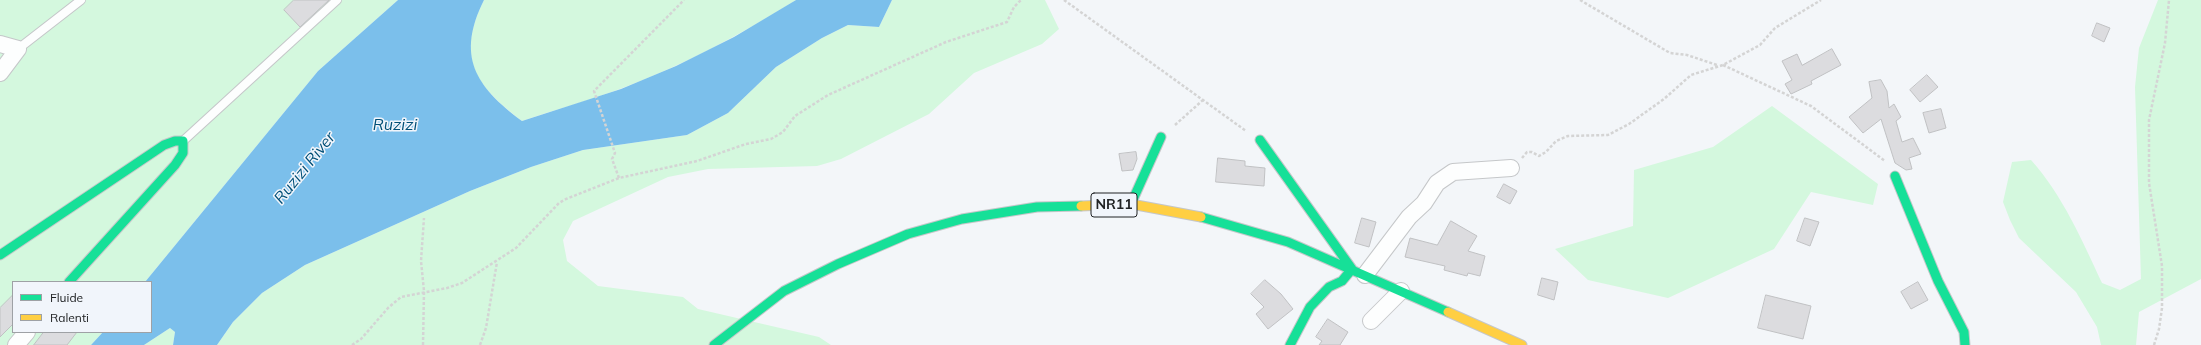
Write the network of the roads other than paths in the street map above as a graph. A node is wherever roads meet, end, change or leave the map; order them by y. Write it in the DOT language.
graph roads {
  1 [pos="81,0"];
  2 [pos="337,0"];
  3 [pos="0,44"];
  4 [pos="18,49"];
  5 [pos="0,73"];
  6 [pos="1162,137"];
  7 [pos="1260,140"];
  8 [pos="183,141"];
  9 [pos="1511,168"];
  10 [pos="1895,176"];
  11 [pos="1131,204"];
  12 [pos="0,255"];
  13 [pos="1359,272"];
  14 [pos="69,281"];
  15 [pos="1401,291"];
  16 [pos="1371,321"];
  17 [pos="26,333"];
  18 [pos="16,345"];
  19 [pos="714,345"];
  20 [pos="1290,345"];
  21 [pos="1522,345"];
  22 [pos="1965,345"];
  1 -- 4 [label="lane"];
  2 -- 8 [label="lane"];
  3 -- 4 [label="street"];
  4 -- 5 [label="street"];
  6 -- 11 [label="main road"];
  7 -- 13 [label="main road"];
  8 -- 12 [label="main road"];
  8 -- 14 [label="main road"];
  9 -- 13 [label="street"];
  10 -- 22 [label="main road"];
  11 -- 13 [label="main road, NR11"];
  11 -- 19 [label="main road, NR11"];
  13 -- 15 [label="main road, NR11"];
  13 -- 20 [label="main road"];
  15 -- 16 [label="street"];
  15 -- 21 [label="main road, NR11"];
  17 -- 18 [label="street"];
}
